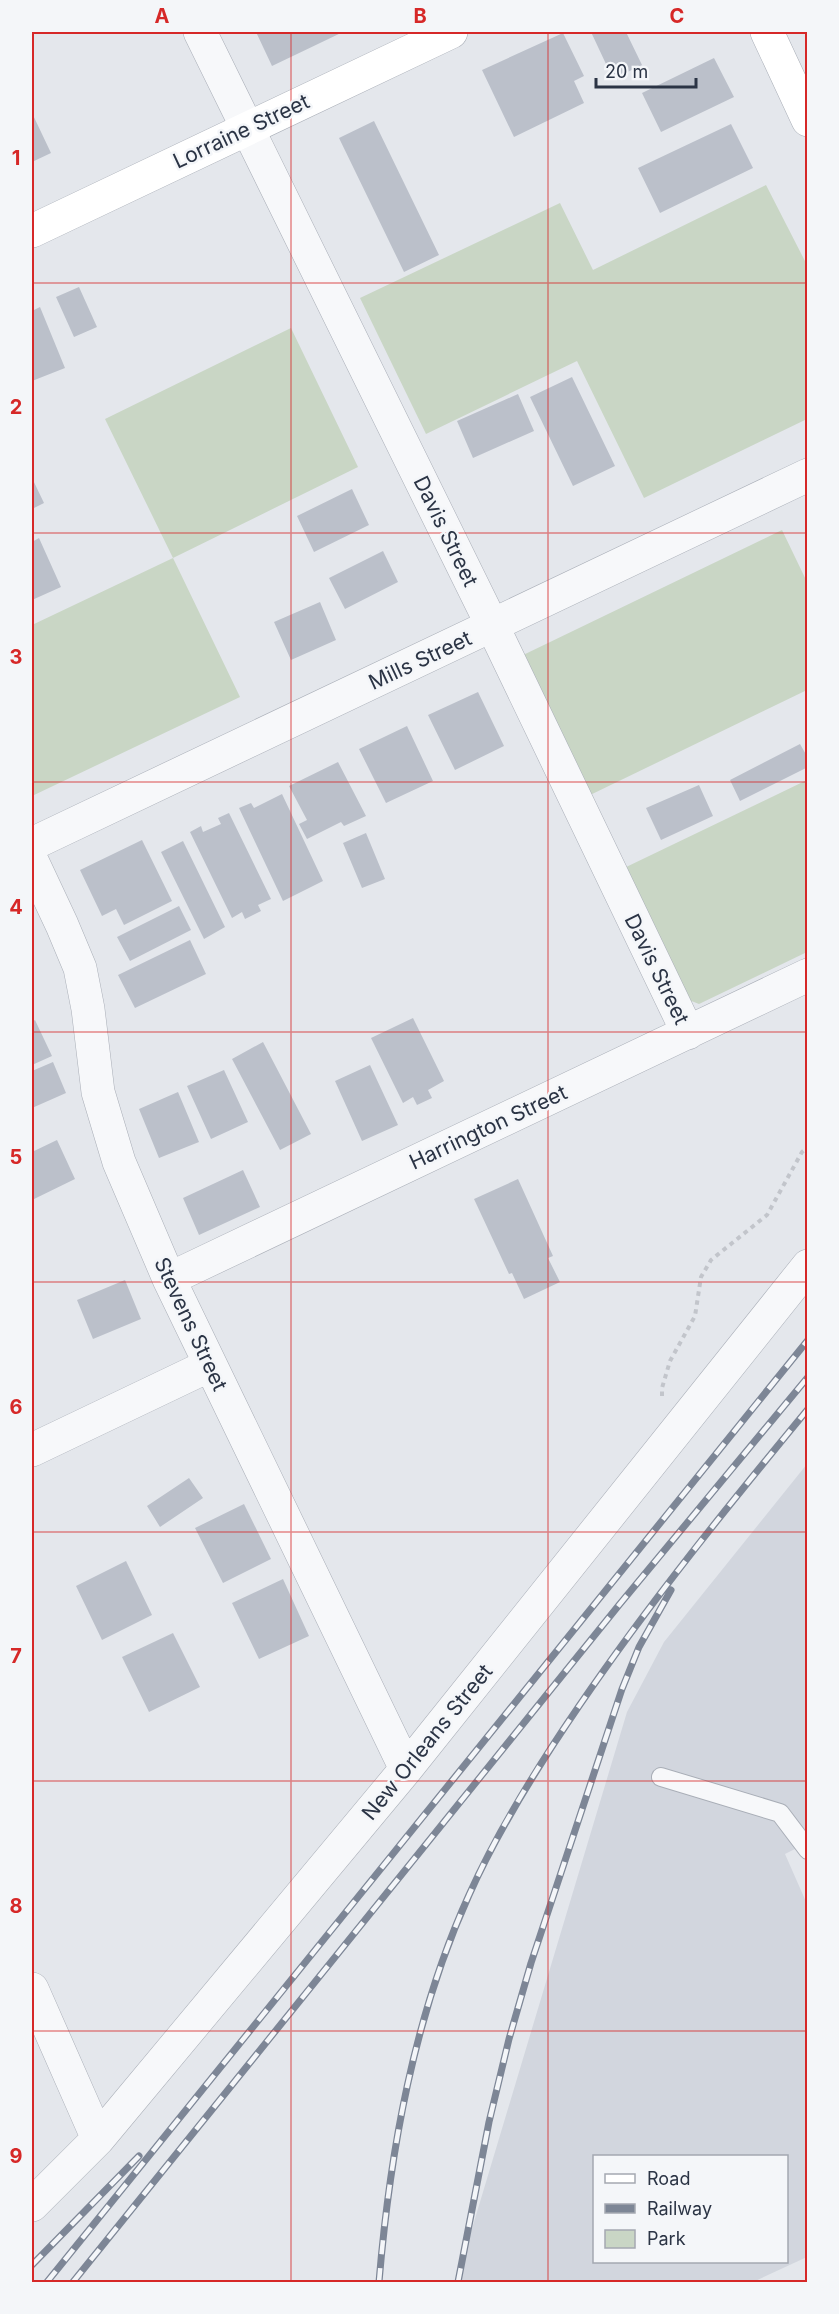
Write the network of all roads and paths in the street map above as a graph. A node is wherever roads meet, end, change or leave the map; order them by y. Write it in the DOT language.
graph roads {
  1 [pos="200,32"];
  2 [pos="451,32"];
  3 [pos="766,32"];
  4 [pos="807,120"];
  5 [pos="247,128"];
  6 [pos="32,231"];
  7 [pos="807,475"];
  8 [pos="492,625"];
  9 [pos="32,844"];
  10 [pos="32,861"];
  11 [pos="807,975"];
  12 [pos="688,1033"];
  13 [pos="807,1147"];
  14 [pos="807,1266"];
  15 [pos="169,1279"];
  16 [pos="210,1365"];
  17 [pos="681,1425"];
  18 [pos="32,1450"];
  19 [pos="406,1769"];
  20 [pos="661,1776"];
  21 [pos="807,1850"];
  22 [pos="32,1989"];
  23 [pos="98,2139"];
  24 [pos="32,2205"];
  1 -- 5 [label="street, Davis Street"];
  2 -- 5 [label="main road, Lorraine Street"];
  3 -- 4 [label="main road"];
  5 -- 6 [label="main road, Lorraine Street"];
  5 -- 8 [label="street, Davis Street"];
  7 -- 8 [label="street, Mills Street"];
  8 -- 9 [label="street, Mills Street"];
  8 -- 12 [label="street, Davis Street"];
  10 -- 15 [label="street, Stevens Street"];
  11 -- 12 [label="street, Harrington Street"];
  12 -- 15 [label="street, Harrington Street"];
  13 -- 17 [label="path"];
  14 -- 17 [label="street, New Orleans Street"];
  15 -- 16 [label="street, Stevens Street"];
  16 -- 18 [label="street"];
  16 -- 19 [label="street, Stevens Street"];
  17 -- 19 [label="street, New Orleans Street"];
  19 -- 23 [label="street, New Orleans Street"];
  20 -- 21 [label="lane"];
  22 -- 23 [label="street"];
  23 -- 24 [label="street, New Orleans Street"];
}
